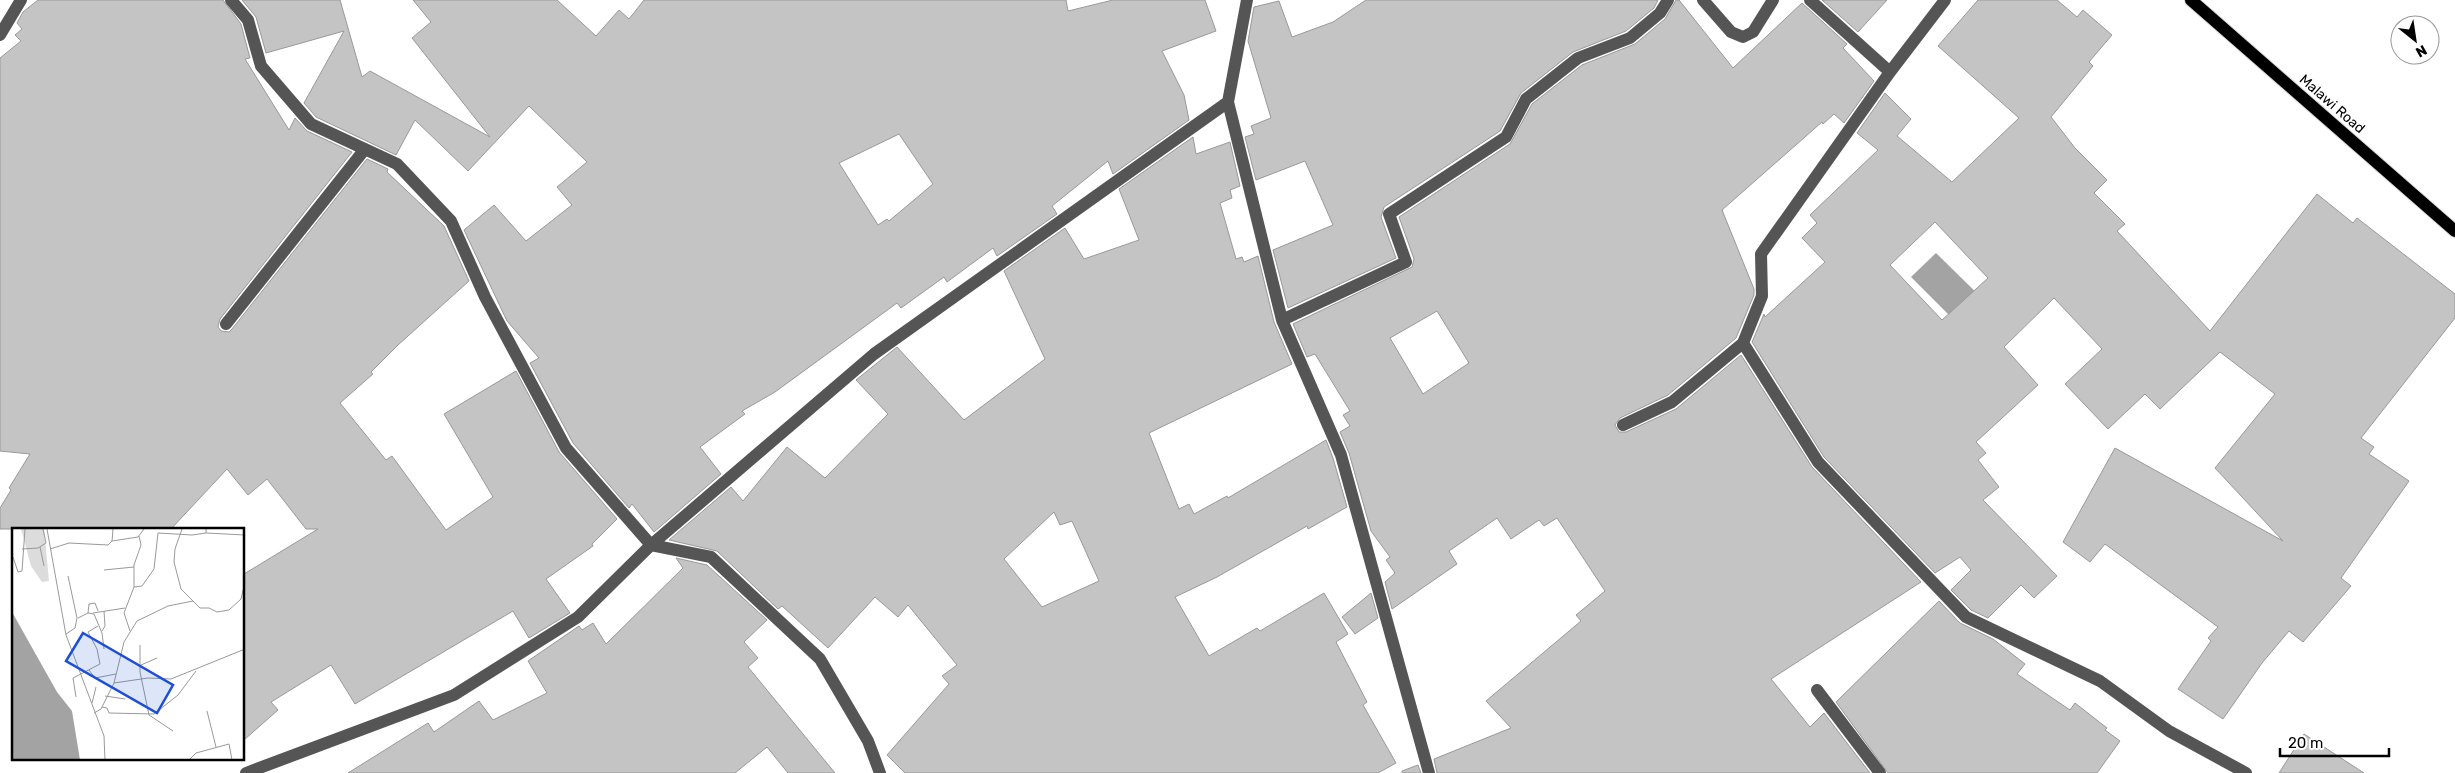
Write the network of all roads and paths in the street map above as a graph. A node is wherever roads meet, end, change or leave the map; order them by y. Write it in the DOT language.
graph roads {
  1 [pos="21,0"];
  2 [pos="232,0"];
  3 [pos="1247,0"];
  4 [pos="1668,0"];
  5 [pos="1703,0"];
  6 [pos="1773,0"];
  7 [pos="1810,0"];
  8 [pos="1945,0"];
  9 [pos="2191,0"];
  10 [pos="0,35"];
  11 [pos="1890,72"];
  12 [pos="1228,102"];
  13 [pos="365,148"];
  14 [pos="2455,230"];
  15 [pos="1282,320"];
  16 [pos="226,324"];
  17 [pos="1743,343"];
  18 [pos="1623,425"];
  19 [pos="651,545"];
  20 [pos="1817,690"];
  21 [pos="246,773"];
  22 [pos="880,773"];
  23 [pos="1429,773"];
  24 [pos="1880,773"];
  25 [pos="2246,773"];
  1 -- 10 [label="street"];
  2 -- 13 [label="street"];
  3 -- 12 [label="street"];
  4 -- 15 [label="street"];
  5 -- 6 [label="street"];
  7 -- 11 [label="street"];
  8 -- 11 [label="street"];
  9 -- 14 [label="main road, Malawi Road"];
  11 -- 17 [label="street"];
  12 -- 15 [label="street"];
  12 -- 19 [label="street"];
  13 -- 16 [label="street"];
  13 -- 19 [label="street"];
  15 -- 23 [label="street"];
  17 -- 18 [label="street"];
  17 -- 25 [label="street"];
  19 -- 21 [label="street"];
  19 -- 22 [label="street"];
  20 -- 24 [label="street"];
}
